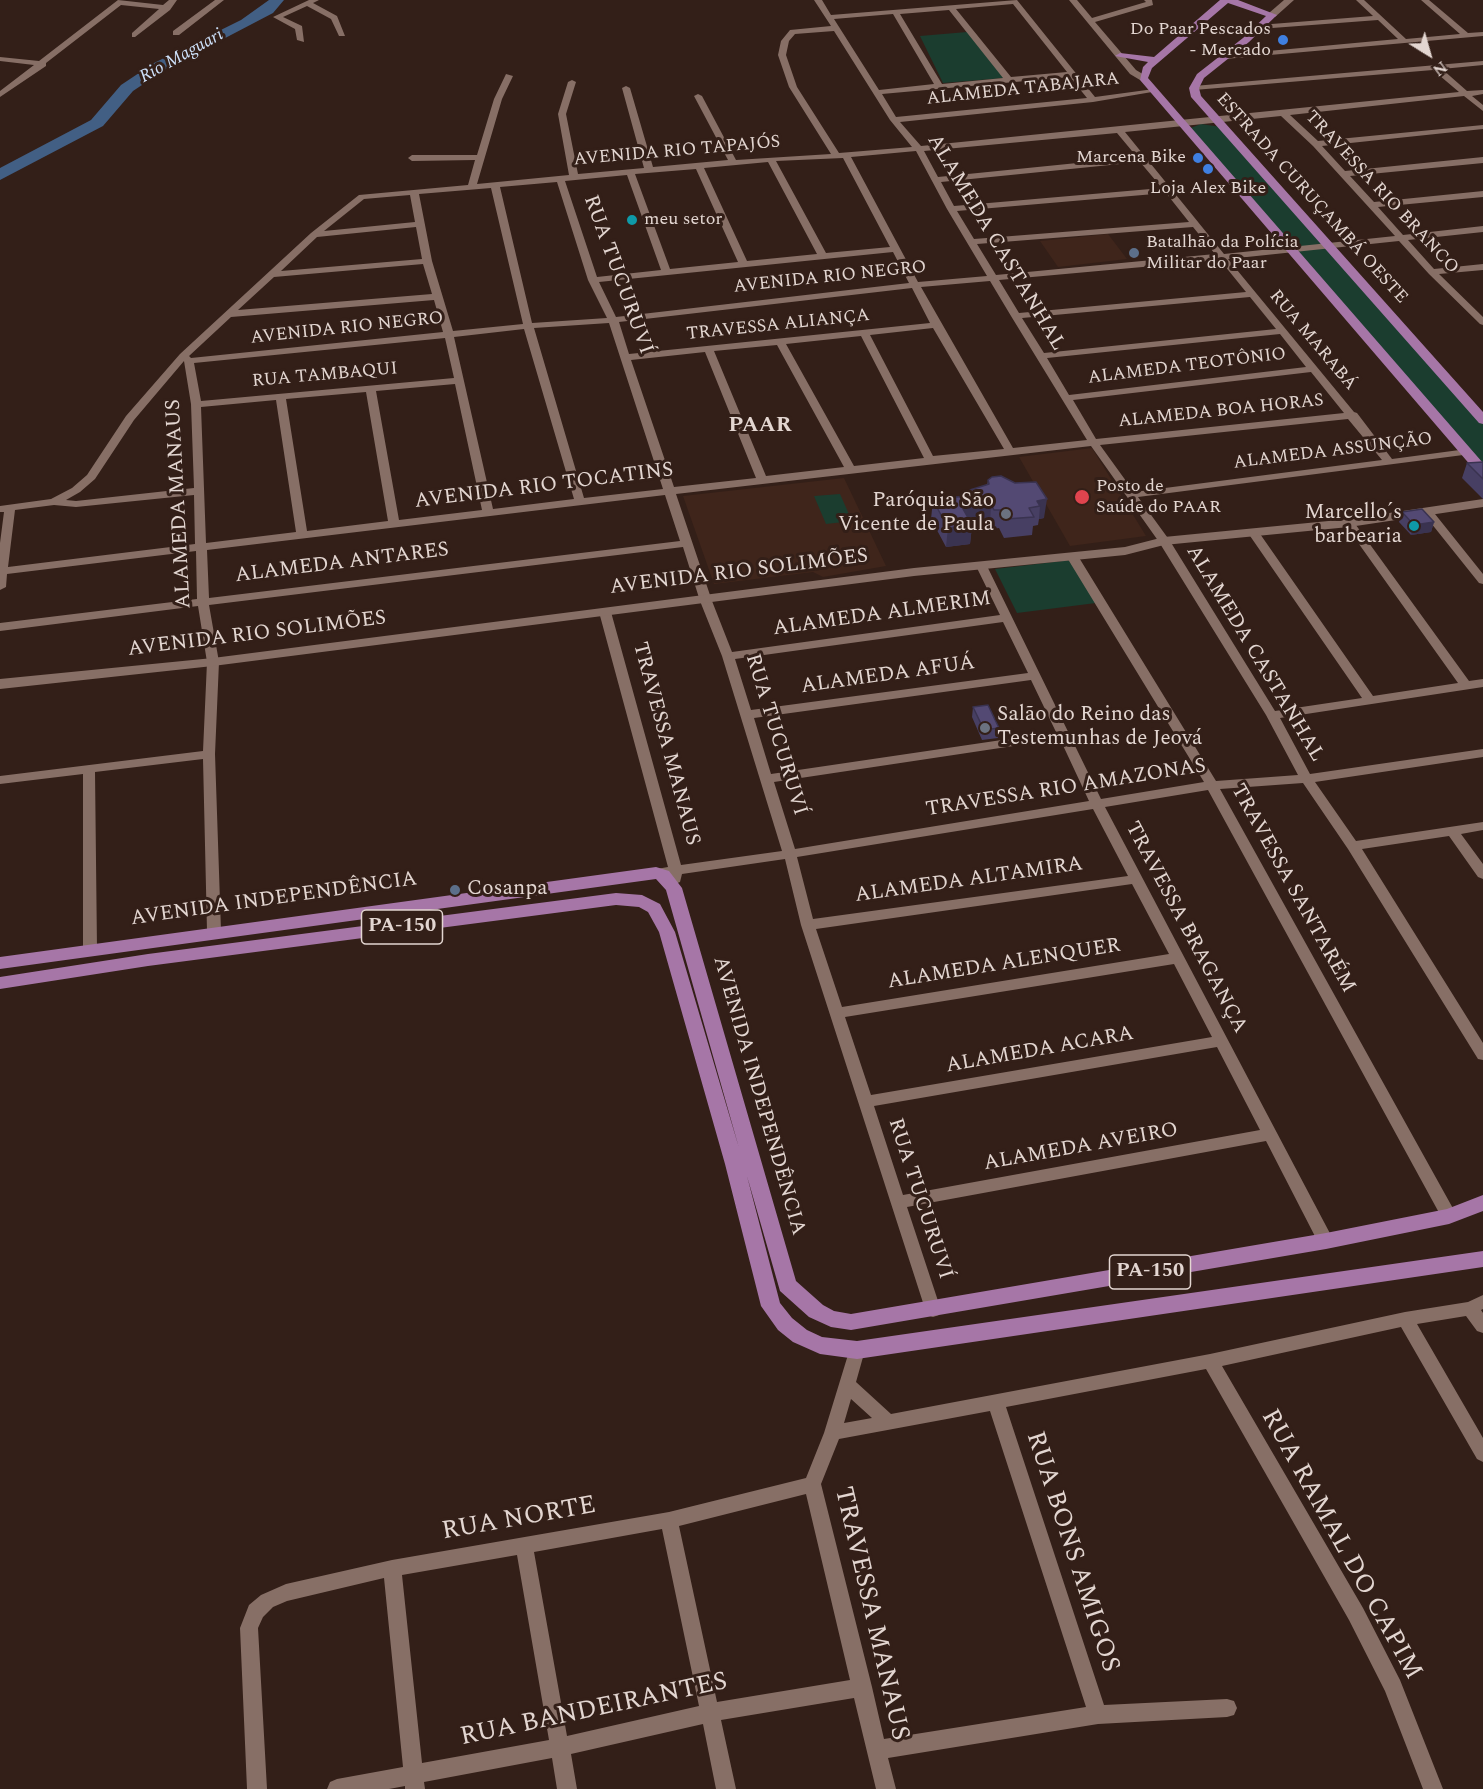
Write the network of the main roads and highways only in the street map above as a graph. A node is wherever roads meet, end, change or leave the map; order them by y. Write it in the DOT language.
graph roads {
  1 [pos="1227,0"];
  2 [pos="1289,0"];
  3 [pos="1272,15"];
  4 [pos="1120,56"];
  5 [pos="1156,60"];
  6 [pos="1483,420"];
  7 [pos="1483,471"];
  8 [pos="1483,503"];
  9 [pos="0,684"];
  10 [pos="214,931"];
  11 [pos="148,960"];
  12 [pos="0,963"];
  13 [pos="0,983"];
  14 [pos="1483,1203"];
  15 [pos="1483,1260"];
  1 -- 3 [label="main road"];
  1 -- 5 [label="main road"];
  2 -- 3 [label="main road"];
  3 -- 6 [label="main road, ESTRADA CURUÇAMBÁ OESTE"];
  4 -- 5 [label="main road"];
  5 -- 7 [label="main road"];
  8 -- 9 [label="main road, AVENIDA RIO SOLIMÕES"];
  10 -- 11 [label="main road"];
  10 -- 12 [label="main road, AVENIDA INDEPENDÊNCIA / PA-150"];
  10 -- 14 [label="main road, AVENIDA INDEPENDÊNCIA / PA-150"];
  11 -- 13 [label="main road, AVENIDA INDEPENDÊNCIA / PA-150"];
  11 -- 15 [label="main road, AVENIDA INDEPENDÊNCIA / PA-150"];
}
